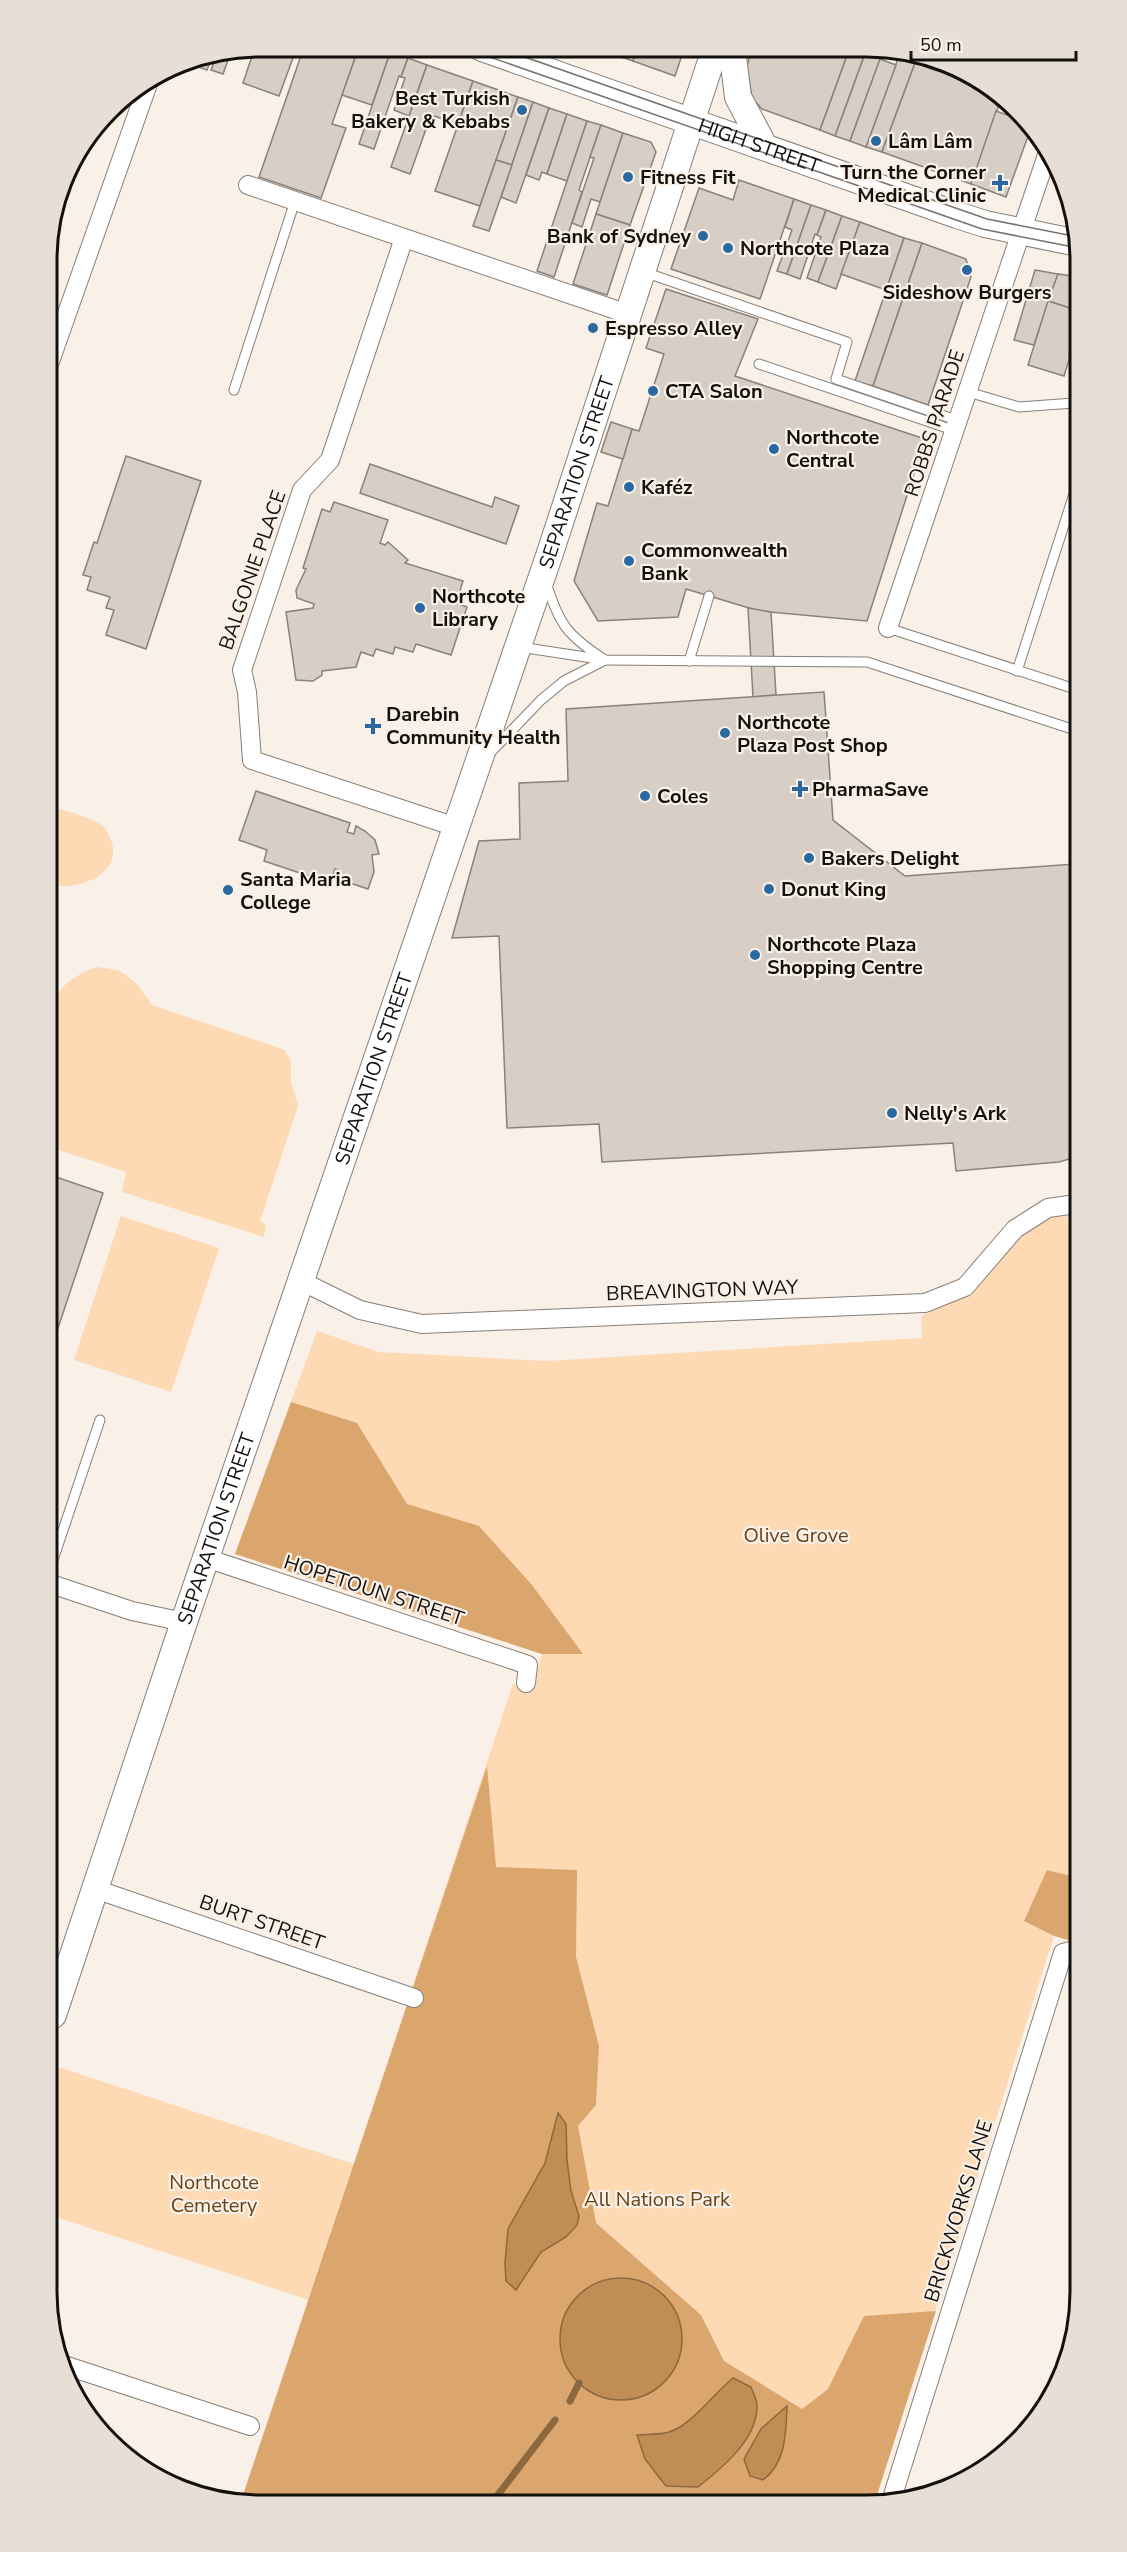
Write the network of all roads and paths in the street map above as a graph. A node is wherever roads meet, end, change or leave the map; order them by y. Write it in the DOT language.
graph roads {
  1 [pos="508,57"];
  2 [pos="712,57"];
  3 [pos="733,57"];
  4 [pos="143,94"];
  5 [pos="691,121"];
  6 [pos="764,146"];
  7 [pos="1045,162"];
  8 [pos="248,185"];
  9 [pos="295,201"];
  10 [pos="1021,232"];
  11 [pos="404,238"];
  12 [pos="1069,242"];
  13 [pos="642,271"];
  14 [pos="628,314"];
  15 [pos="57,341"];
  16 [pos="759,364"];
  17 [pos="234,390"];
  18 [pos="968,392"];
  19 [pos="1070,403"];
  20 [pos="957,426"];
  21 [pos="1070,506"];
  22 [pos="543,573"];
  23 [pos="709,596"];
  24 [pos="888,628"];
  25 [pos="518,646"];
  26 [pos="604,660"];
  27 [pos="689,661"];
  28 [pos="1017,671"];
  29 [pos="1070,687"];
  30 [pos="1070,728"];
  31 [pos="477,765"];
  32 [pos="456,827"];
  33 [pos="1070,1205"];
  34 [pos="301,1281"];
  35 [pos="100,1420"];
  36 [pos="57,1548"];
  37 [pos="206,1557"];
  38 [pos="57,1586"];
  39 [pos="184,1622"];
  40 [pos="526,1683"];
  41 [pos="95,1888"];
  42 [pos="1070,1951"];
  43 [pos="58,1981"];
  44 [pos="414,1998"];
  45 [pos="71,2367"];
  46 [pos="250,2426"];
  47 [pos="894,2493"];
  1 -- 5 [label="street, HIGH STREET"];
  2 -- 5 [label="street, SEPARATION STREET"];
  3 -- 6 [label="street"];
  4 -- 15 [label="street"];
  5 -- 6 [label="street, HIGH STREET"];
  5 -- 13 [label="street, SEPARATION STREET"];
  6 -- 10 [label="street, HIGH STREET"];
  7 -- 10 [label="street, ROBBS PARADE"];
  8 -- 9 [label="street"];
  9 -- 11 [label="street"];
  9 -- 17 [label="lane"];
  10 -- 12 [label="street, HIGH STREET"];
  10 -- 18 [label="street, ROBBS PARADE"];
  11 -- 14 [label="street"];
  11 -- 32 [label="street, BALGONIE PLACE"];
  13 -- 14 [label="street, SEPARATION STREET"];
  13 -- 20 [label="lane"];
  14 -- 22 [label="street, SEPARATION STREET"];
  16 -- 20 [label="lane"];
  18 -- 19 [label="lane"];
  18 -- 20 [label="street, ROBBS PARADE"];
  20 -- 24 [label="street, ROBBS PARADE"];
  21 -- 28 [label="lane"];
  22 -- 25 [label="street, SEPARATION STREET"];
  22 -- 26 [label="lane"];
  23 -- 27 [label="lane"];
  24 -- 28 [label="lane"];
  25 -- 26 [label="lane"];
  25 -- 31 [label="street, SEPARATION STREET"];
  26 -- 27 [label="lane"];
  26 -- 31 [label="lane"];
  27 -- 30 [label="lane"];
  28 -- 29 [label="lane"];
  31 -- 32 [label="street, SEPARATION STREET"];
  32 -- 34 [label="street, SEPARATION STREET"];
  33 -- 34 [label="street, BREAVINGTON WAY"];
  34 -- 37 [label="street, SEPARATION STREET"];
  35 -- 36 [label="lane"];
  37 -- 39 [label="street, SEPARATION STREET"];
  37 -- 40 [label="street, HOPETOUN STREET"];
  38 -- 39 [label="street"];
  39 -- 41 [label="street, SEPARATION STREET"];
  41 -- 43 [label="street, SEPARATION STREET"];
  41 -- 44 [label="street, BURT STREET"];
  42 -- 47 [label="street, BRICKWORKS LANE"];
  45 -- 46 [label="street"];
}
